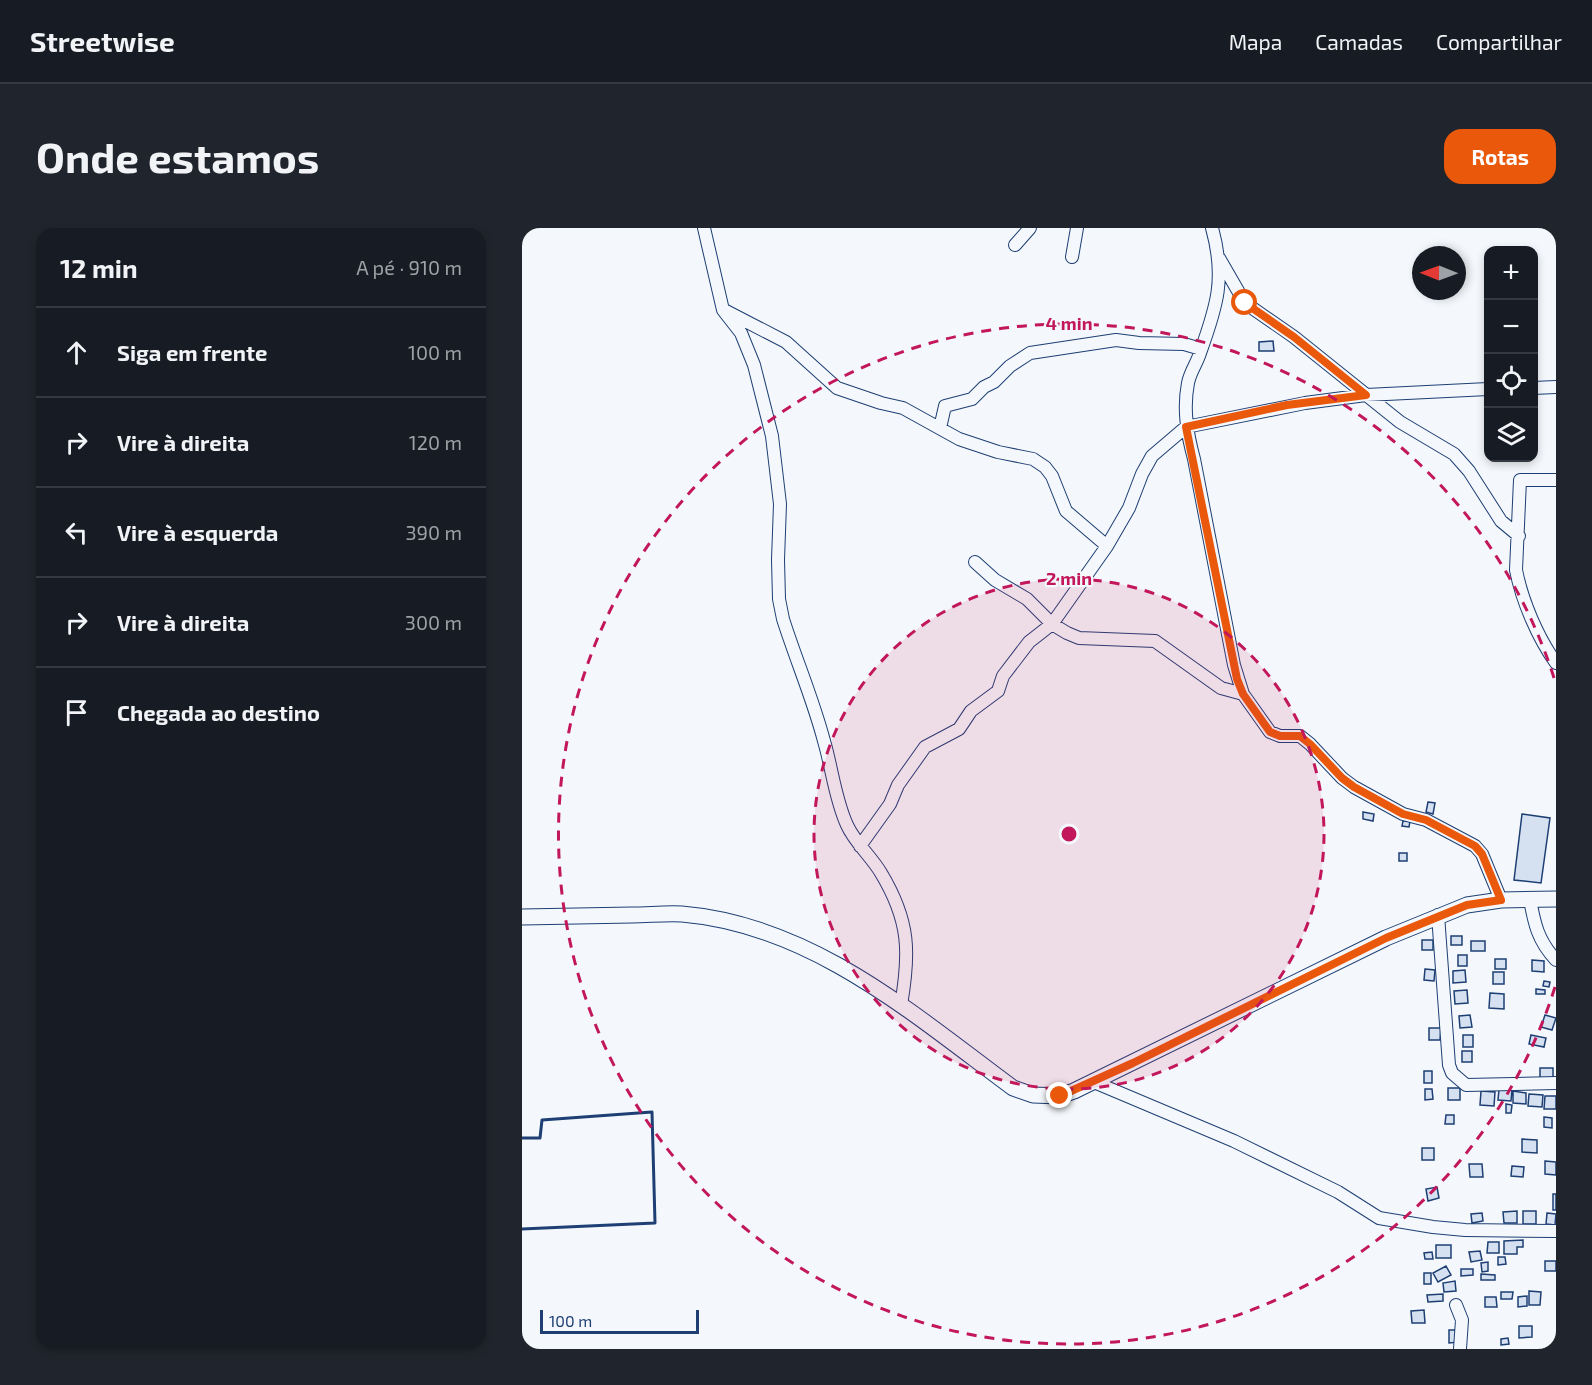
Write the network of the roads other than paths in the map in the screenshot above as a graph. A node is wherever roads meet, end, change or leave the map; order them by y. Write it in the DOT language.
graph roads {
  1 [pos="704,228"];
  2 [pos="1030,228"];
  3 [pos="1077,228"];
  4 [pos="1212,228"];
  5 [pos="1015,245"];
  6 [pos="1072,257"];
  7 [pos="1219,257"];
  8 [pos="723,310"];
  9 [pos="1201,349"];
  10 [pos="1556,387"];
  11 [pos="1484,388"];
  12 [pos="1538,388"];
  13 [pos="1366,395"];
  14 [pos="1186,427"];
  15 [pos="940,428"];
  16 [pos="1556,480"];
  17 [pos="1519,536"];
  18 [pos="1107,546"];
  19 [pos="975,562"];
  20 [pos="1052,624"];
  21 [pos="1556,663"];
  22 [pos="1243,694"];
  23 [pos="860,846"];
  24 [pos="1530,899"];
  25 [pos="1556,899"];
  26 [pos="1501,900"];
  27 [pos="1438,915"];
  28 [pos="522,917"];
  29 [pos="1556,960"];
  30 [pos="901,1005"];
  31 [pos="1094,1082"];
  32 [pos="1556,1083"];
  33 [pos="1556,1231"];
  34 [pos="1456,1305"];
  35 [pos="1460,1349"];
  1 -- 8 [label="street"];
  2 -- 5 [label="street"];
  3 -- 6 [label="street"];
  4 -- 7 [label="street"];
  7 -- 9 [label="street"];
  7 -- 13 [label="street"];
  8 -- 15 [label="street"];
  8 -- 23 [label="street"];
  9 -- 14 [label="street"];
  9 -- 15 [label="street"];
  10 -- 12 [label="street"];
  11 -- 13 [label="street"];
  13 -- 14 [label="street"];
  13 -- 17 [label="street"];
  14 -- 18 [label="street"];
  14 -- 22 [label="street"];
  15 -- 18 [label="street"];
  16 -- 17 [label="street"];
  17 -- 21 [label="street"];
  18 -- 20 [label="street"];
  19 -- 20 [label="street"];
  20 -- 22 [label="street"];
  20 -- 23 [label="street"];
  22 -- 26 [label="street"];
  23 -- 30 [label="street"];
  24 -- 25 [label="main road"];
  24 -- 26 [label="main road"];
  24 -- 29 [label="street"];
  26 -- 27 [label="main road"];
  27 -- 31 [label="main road"];
  27 -- 32 [label="street"];
  28 -- 30 [label="main road"];
  30 -- 31 [label="main road"];
  31 -- 33 [label="street"];
  34 -- 35 [label="street"];
}
